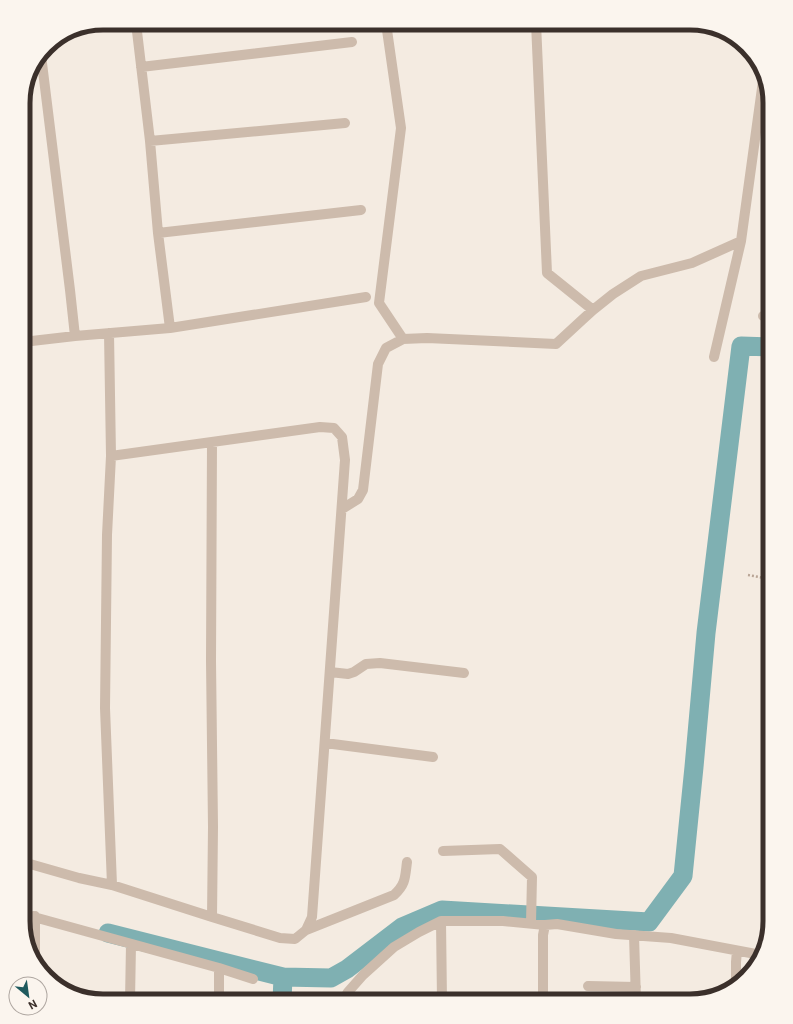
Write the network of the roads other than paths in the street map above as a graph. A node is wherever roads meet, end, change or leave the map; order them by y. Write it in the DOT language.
graph roads {
  1 [pos="137,30"];
  2 [pos="387,30"];
  3 [pos="536,30"];
  4 [pos="352,42"];
  5 [pos="42,64"];
  6 [pos="141,67"];
  7 [pos="762,91"];
  8 [pos="345,123"];
  9 [pos="150,141"];
  10 [pos="360,210"];
  11 [pos="158,233"];
  12 [pos="741,242"];
  13 [pos="366,297"];
  14 [pos="593,310"];
  15 [pos="170,328"];
  16 [pos="109,333"];
  17 [pos="75,336"];
  18 [pos="403,339"];
  19 [pos="30,341"];
  20 [pos="714,357"];
  21 [pos="212,443"];
  22 [pos="111,456"];
  23 [pos="342,509"];
  24 [pos="330,672"];
  25 [pos="464,673"];
  26 [pos="325,743"];
  27 [pos="433,757"];
  28 [pos="443,851"];
  29 [pos="406,862"];
  30 [pos="30,864"];
  31 [pos="112,885"];
  32 [pos="30,915"];
  33 [pos="35,916"];
  34 [pos="212,917"];
  35 [pos="441,921"];
  36 [pos="532,923"];
  37 [pos="545,925"];
  38 [pos="306,930"];
  39 [pos="634,935"];
  40 [pos="131,944"];
  41 [pos="35,946"];
  42 [pos="737,951"];
  43 [pos="755,954"];
  44 [pos="219,968"];
  45 [pos="736,978"];
  46 [pos="253,979"];
  47 [pos="588,986"];
  48 [pos="636,987"];
  49 [pos="130,994"];
  50 [pos="219,994"];
  51 [pos="347,994"];
  52 [pos="442,994"];
  53 [pos="543,994"];
  54 [pos="636,994"];
  1 -- 6 [label="street"];
  2 -- 18 [label="street"];
  3 -- 14 [label="street"];
  4 -- 6 [label="street"];
  5 -- 17 [label="street"];
  6 -- 9 [label="street"];
  7 -- 12 [label="street"];
  8 -- 9 [label="street"];
  9 -- 11 [label="street"];
  10 -- 11 [label="street"];
  11 -- 15 [label="street"];
  12 -- 14 [label="street"];
  12 -- 20 [label="street"];
  13 -- 15 [label="street"];
  14 -- 18 [label="street"];
  15 -- 16 [label="street"];
  16 -- 17 [label="street"];
  16 -- 22 [label="street"];
  17 -- 19 [label="street"];
  18 -- 23 [label="street"];
  21 -- 22 [label="street"];
  21 -- 23 [label="street"];
  21 -- 34 [label="street"];
  22 -- 31 [label="street"];
  23 -- 24 [label="street"];
  24 -- 25 [label="street"];
  24 -- 26 [label="street"];
  26 -- 27 [label="street"];
  26 -- 38 [label="street"];
  28 -- 36 [label="street"];
  29 -- 38 [label="street"];
  30 -- 31 [label="street"];
  31 -- 34 [label="street"];
  32 -- 33 [label="street"];
  33 -- 40 [label="street"];
  33 -- 41 [label="street"];
  34 -- 38 [label="street"];
  35 -- 36 [label="street"];
  35 -- 51 [label="street"];
  35 -- 52 [label="street"];
  36 -- 37 [label="street"];
  37 -- 39 [label="street"];
  37 -- 53 [label="street"];
  39 -- 42 [label="street"];
  39 -- 48 [label="street"];
  40 -- 44 [label="street"];
  40 -- 49 [label="street"];
  42 -- 43 [label="street"];
  42 -- 45 [label="street"];
  44 -- 46 [label="street"];
  44 -- 50 [label="street"];
  47 -- 48 [label="street"];
  48 -- 54 [label="street"];
}
